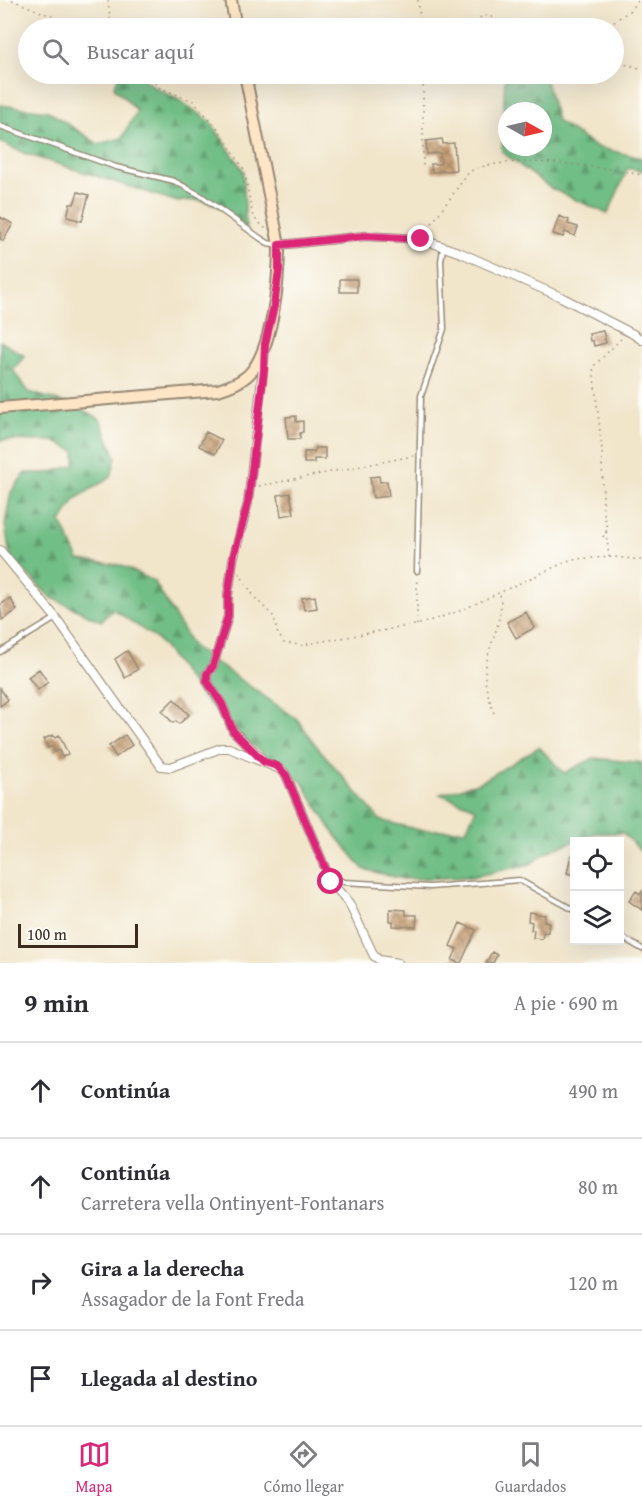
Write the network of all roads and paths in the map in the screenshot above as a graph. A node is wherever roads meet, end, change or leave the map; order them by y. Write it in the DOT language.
graph roads {
  1 [pos="12,0"];
  2 [pos="108,0"];
  3 [pos="231,0"];
  4 [pos="417,0"];
  5 [pos="639,0"];
  6 [pos="58,18"];
  7 [pos="110,18"];
  8 [pos="234,18"];
  9 [pos="420,18"];
  10 [pos="619,18"];
  11 [pos="624,64"];
  12 [pos="642,70"];
  13 [pos="156,84"];
  14 [pos="247,84"];
  15 [pos="423,84"];
  16 [pos="0,126"];
  17 [pos="423,170"];
  18 [pos="642,175"];
  19 [pos="421,239"];
  20 [pos="278,240"];
  21 [pos="443,247"];
  22 [pos="629,331"];
  23 [pos="642,340"];
  24 [pos="265,344"];
  25 [pos="0,408"];
  26 [pos="421,455"];
  27 [pos="250,489"];
  28 [pos="606,532"];
  29 [pos="603,537"];
  30 [pos="0,550"];
  31 [pos="609,558"];
  32 [pos="233,560"];
  33 [pos="642,560"];
  34 [pos="417,572"];
  35 [pos="500,593"];
  36 [pos="56,618"];
  37 [pos="417,625"];
  38 [pos="0,652"];
  39 [pos="494,713"];
  40 [pos="264,762"];
  41 [pos="327,874"];
  42 [pos="570,908"];
  43 [pos="624,938"];
  44 [pos="642,949"];
  45 [pos="398,963"];
  1 -- 6 [label="path"];
  2 -- 7 [label="path"];
  3 -- 8 [label="street"];
  4 -- 9 [label="path"];
  5 -- 10 [label="path"];
  11 -- 12 [label="path"];
  13 -- 20 [label="path"];
  14 -- 20 [label="street"];
  15 -- 17 [label="path"];
  16 -- 20 [label="lane"];
  18 -- 19 [label="path"];
  19 -- 20 [label="street"];
  19 -- 21 [label="street"];
  20 -- 24 [label="street"];
  21 -- 22 [label="street"];
  21 -- 26 [label="lane"];
  22 -- 23 [label="street"];
  22 -- 28 [label="path"];
  24 -- 25 [label="street"];
  24 -- 27 [label="street"];
  26 -- 27 [label="path"];
  26 -- 34 [label="lane"];
  27 -- 32 [label="street"];
  28 -- 29 [label="path"];
  28 -- 31 [label="path"];
  30 -- 36 [label="street"];
  31 -- 33 [label="path"];
  31 -- 35 [label="path"];
  32 -- 37 [label="path"];
  32 -- 40 [label="street"];
  34 -- 37 [label="path"];
  35 -- 37 [label="path"];
  35 -- 39 [label="path"];
  36 -- 38 [label="lane"];
  36 -- 40 [label="street"];
  40 -- 41 [label="street"];
  41 -- 42 [label="lane"];
  41 -- 45 [label="street"];
  43 -- 44 [label="lane"];
}
